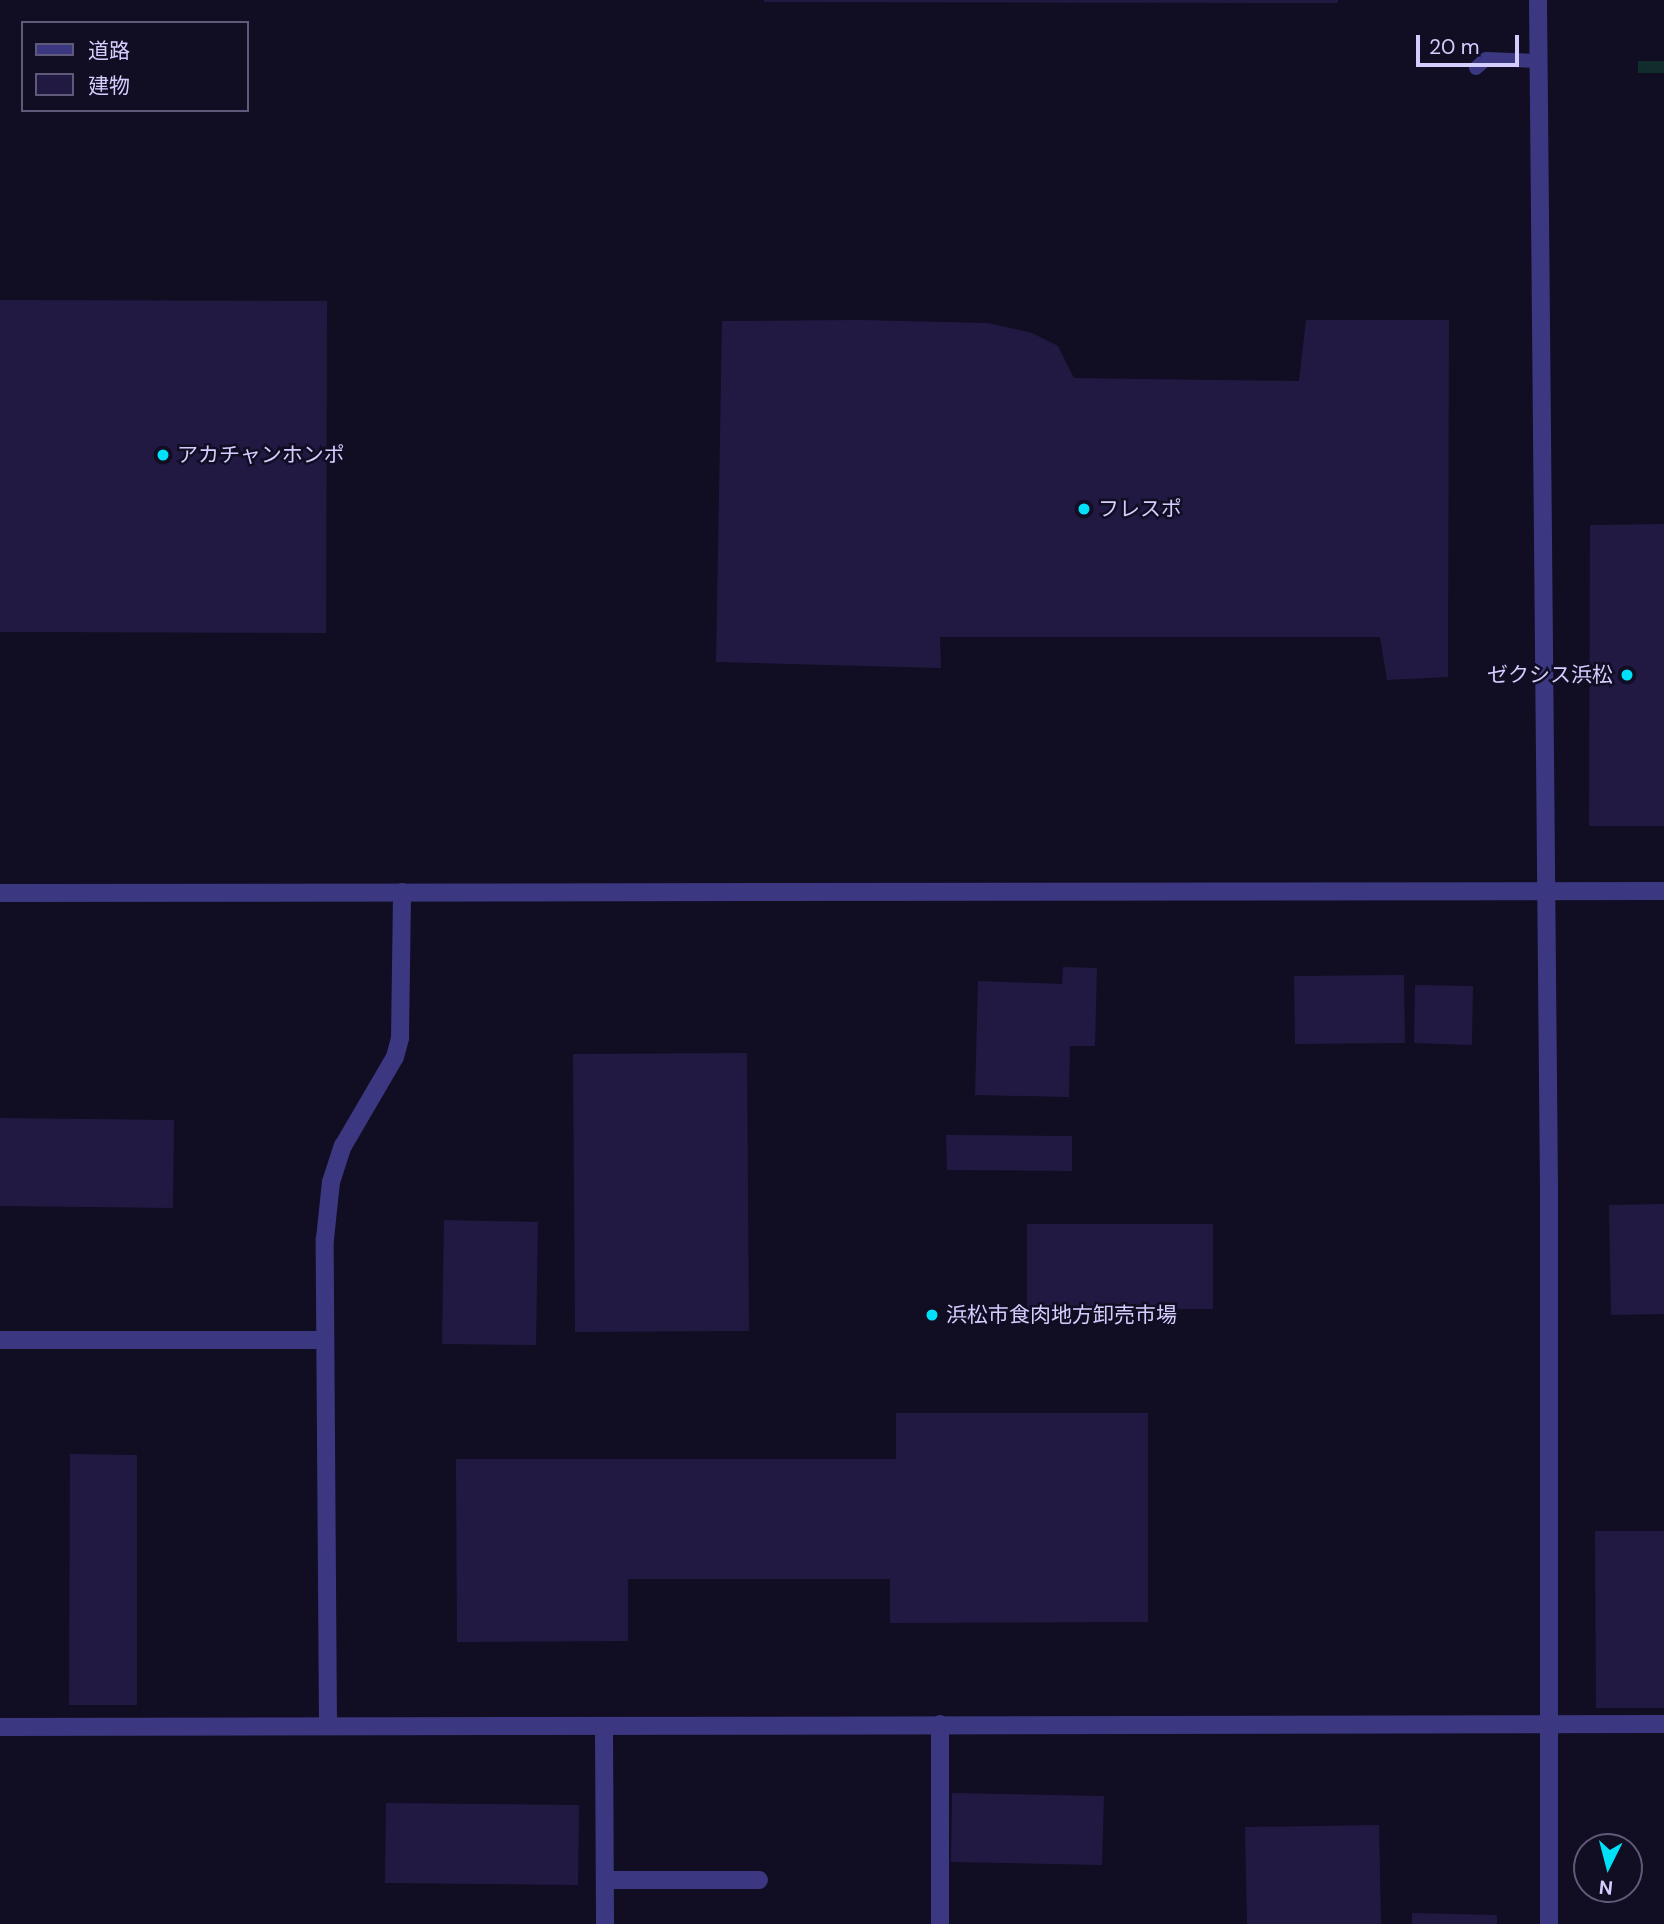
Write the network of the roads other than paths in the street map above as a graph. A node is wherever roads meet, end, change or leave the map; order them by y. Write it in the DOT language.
graph roads {
  1 [pos="1538,0"];
  2 [pos="1538,61"];
  3 [pos="1476,68"];
  4 [pos="1664,891"];
  5 [pos="402,892"];
  6 [pos="1544,892"];
  7 [pos="0,893"];
  8 [pos="0,1340"];
  9 [pos="323,1340"];
  10 [pos="940,1724"];
  11 [pos="1551,1724"];
  12 [pos="1664,1724"];
  13 [pos="328,1726"];
  14 [pos="0,1727"];
  15 [pos="604,1728"];
  16 [pos="605,1880"];
  17 [pos="759,1880"];
  18 [pos="605,1924"];
  19 [pos="940,1924"];
  20 [pos="1549,1924"];
  1 -- 2 [label="street"];
  2 -- 3 [label="lane"];
  2 -- 6 [label="street"];
  4 -- 6 [label="street"];
  5 -- 6 [label="street"];
  5 -- 7 [label="street"];
  5 -- 9 [label="street"];
  6 -- 11 [label="street"];
  8 -- 9 [label="street"];
  9 -- 13 [label="street"];
  10 -- 11 [label="street"];
  10 -- 15 [label="street"];
  10 -- 19 [label="street"];
  11 -- 12 [label="street"];
  11 -- 20 [label="street"];
  13 -- 14 [label="street"];
  13 -- 15 [label="street"];
  15 -- 16 [label="street"];
  16 -- 17 [label="street"];
  16 -- 18 [label="street"];
}
